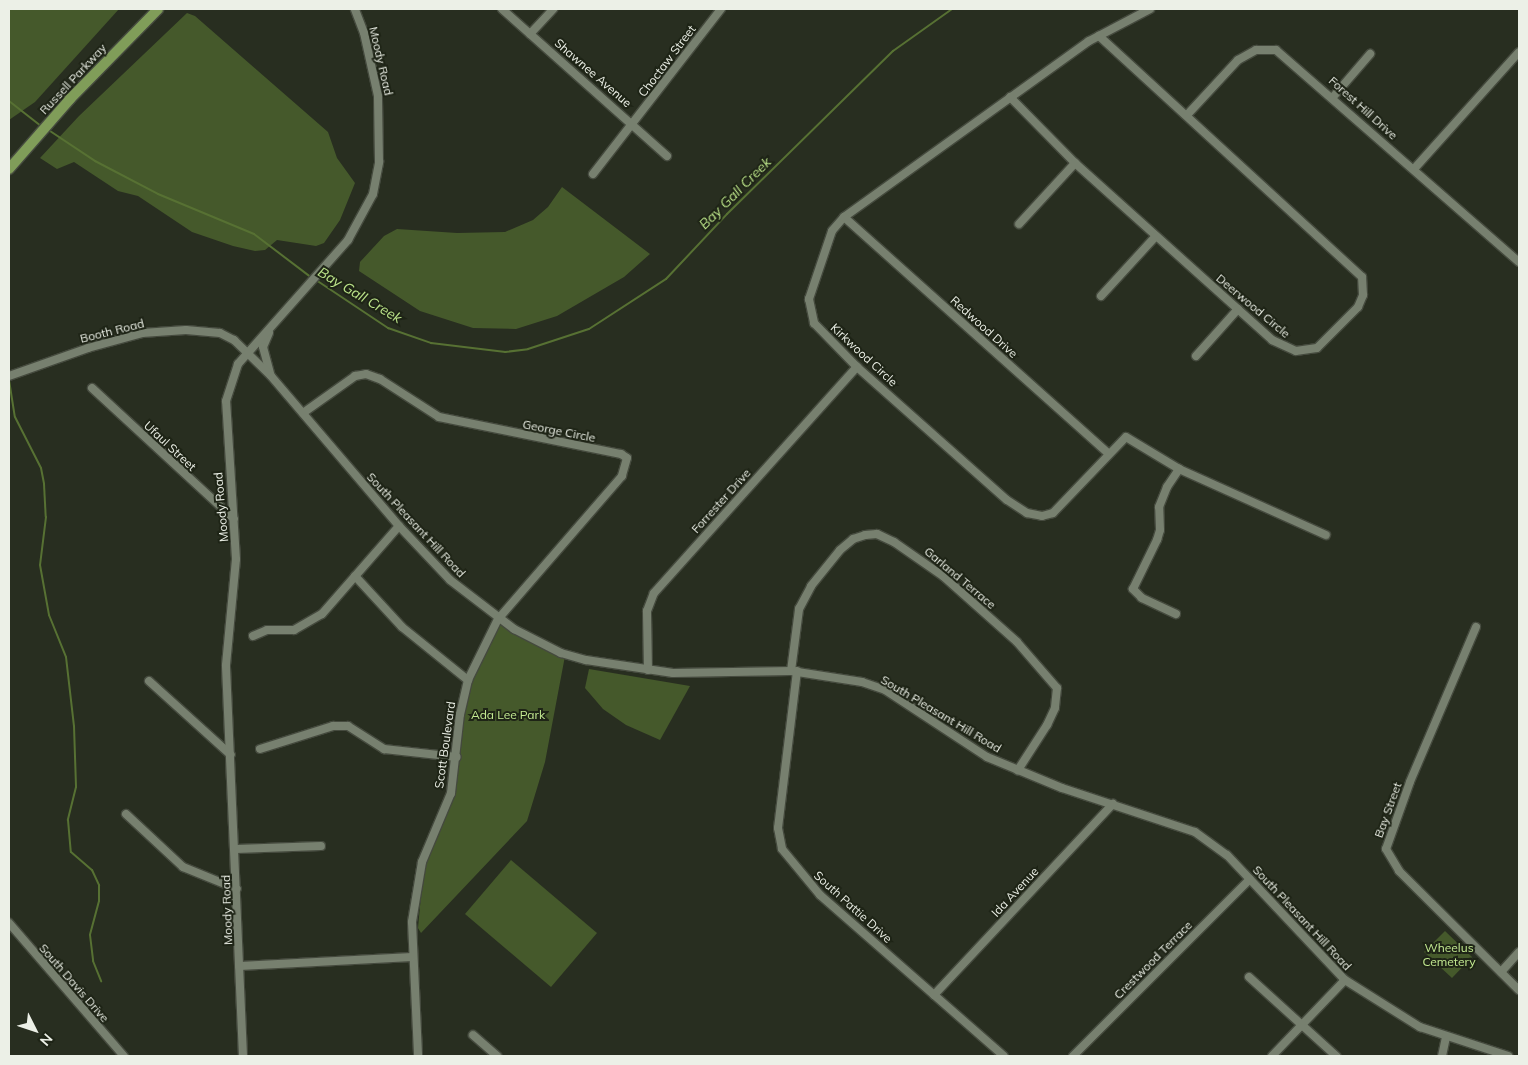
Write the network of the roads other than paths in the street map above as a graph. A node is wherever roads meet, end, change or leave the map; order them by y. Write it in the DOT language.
graph roads {
  1 [pos="158,9"];
  2 [pos="355,9"];
  3 [pos="502,9"];
  4 [pos="553,9"];
  5 [pos="722,9"];
  6 [pos="1150,9"];
  7 [pos="530,34"];
  8 [pos="1099,36"];
  9 [pos="1519,52"];
  10 [pos="1370,54"];
  11 [pos="1010,97"];
  12 [pos="1333,97"];
  13 [pos="1187,115"];
  14 [pos="634,124"];
  15 [pos="667,156"];
  16 [pos="1075,163"];
  17 [pos="9,169"];
  18 [pos="1414,169"];
  19 [pos="593,174"];
  20 [pos="844,218"];
  21 [pos="1019,224"];
  22 [pos="1156,236"];
  23 [pos="1519,262"];
  24 [pos="1101,296"];
  25 [pos="1238,309"];
  26 [pos="274,324"];
  27 [pos="248,353"];
  28 [pos="1196,356"];
  29 [pos="857,367"];
  30 [pos="9,376"];
  31 [pos="271,376"];
  32 [pos="92,388"];
  33 [pos="303,413"];
  34 [pos="1108,454"];
  35 [pos="1179,469"];
  36 [pos="234,519"];
  37 [pos="399,526"];
  38 [pos="1326,535"];
  39 [pos="355,576"];
  40 [pos="1176,614"];
  41 [pos="498,619"];
  42 [pos="1476,627"];
  43 [pos="253,636"];
  44 [pos="648,670"];
  45 [pos="794,671"];
  46 [pos="468,680"];
  47 [pos="149,681"];
  48 [pos="260,749"];
  49 [pos="231,755"];
  50 [pos="457,757"];
  51 [pos="1018,770"];
  52 [pos="1113,804"];
  53 [pos="126,814"];
  54 [pos="321,846"];
  55 [pos="236,849"];
  56 [pos="1250,879"];
  57 [pos="237,889"];
  58 [pos="9,923"];
  59 [pos="1519,952"];
  60 [pos="413,957"];
  61 [pos="239,966"];
  62 [pos="1501,972"];
  63 [pos="1249,977"];
  64 [pos="1345,980"];
  65 [pos="1519,990"];
  66 [pos="934,995"];
  67 [pos="1302,1026"];
  68 [pos="473,1036"];
  69 [pos="1446,1037"];
  70 [pos="124,1056"];
  71 [pos="243,1056"];
  72 [pos="418,1056"];
  73 [pos="497,1056"];
  74 [pos="1004,1056"];
  75 [pos="1073,1056"];
  76 [pos="1272,1056"];
  77 [pos="1336,1056"];
  78 [pos="1442,1056"];
  79 [pos="1508,1056"];
  1 -- 17 [label="main road, Russell Parkway"];
  2 -- 26 [label="street, Moody Road"];
  3 -- 7 [label="street, Shawnee Avenue"];
  4 -- 7 [label="street"];
  5 -- 14 [label="street, Choctaw Street"];
  6 -- 8 [label="street, Kirkwood Circle"];
  7 -- 14 [label="street, Shawnee Avenue"];
  8 -- 11 [label="street, Kirkwood Circle"];
  8 -- 13 [label="street, Deerwood Circle"];
  9 -- 18 [label="street"];
  10 -- 12 [label="street"];
  11 -- 16 [label="street, Deerwood Circle"];
  11 -- 20 [label="street, Kirkwood Circle"];
  12 -- 13 [label="street, Forest Hill Drive"];
  12 -- 18 [label="street, Forest Hill Drive"];
  13 -- 25 [label="street, Deerwood Circle"];
  14 -- 15 [label="street, Shawnee Avenue"];
  14 -- 19 [label="street, Choctaw Street"];
  16 -- 21 [label="street"];
  16 -- 22 [label="street, Deerwood Circle"];
  18 -- 23 [label="street, Forest Hill Drive"];
  20 -- 29 [label="street, Kirkwood Circle"];
  20 -- 34 [label="street, Redwood Drive"];
  22 -- 24 [label="street"];
  22 -- 25 [label="street, Deerwood Circle"];
  25 -- 28 [label="street"];
  26 -- 27 [label="street, Moody Road"];
  26 -- 31 [label="street"];
  27 -- 30 [label="street, Booth Road"];
  27 -- 31 [label="street, South Pleasant Hill Road"];
  27 -- 36 [label="street, Moody Road"];
  29 -- 34 [label="street, Kirkwood Circle"];
  29 -- 44 [label="street, Forrester Drive"];
  31 -- 33 [label="street, South Pleasant Hill Road"];
  32 -- 36 [label="street, Ufaul Street"];
  33 -- 37 [label="street, South Pleasant Hill Road"];
  33 -- 41 [label="street, George Circle"];
  34 -- 35 [label="street, Kirkwood Circle"];
  35 -- 38 [label="street"];
  35 -- 40 [label="street"];
  36 -- 49 [label="street, Moody Road"];
  37 -- 39 [label="street"];
  37 -- 41 [label="street, South Pleasant Hill Road"];
  39 -- 43 [label="street"];
  39 -- 46 [label="street"];
  41 -- 44 [label="street, South Pleasant Hill Road"];
  41 -- 46 [label="street, Scott Boulevard"];
  42 -- 62 [label="street, Bay Street"];
  44 -- 45 [label="street, South Pleasant Hill Road"];
  45 -- 51 [label="street, South Pleasant Hill Road"];
  45 -- 51 [label="street, Garland Terrace"];
  45 -- 66 [label="street, South Pattie Drive"];
  46 -- 50 [label="street, Scott Boulevard"];
  47 -- 49 [label="street"];
  48 -- 50 [label="street"];
  49 -- 55 [label="street, Moody Road"];
  50 -- 60 [label="street, Scott Boulevard"];
  51 -- 52 [label="street, South Pleasant Hill Road"];
  52 -- 56 [label="street, South Pleasant Hill Road"];
  52 -- 66 [label="street, Ida Avenue"];
  53 -- 57 [label="street"];
  54 -- 55 [label="street"];
  55 -- 57 [label="street, Moody Road"];
  56 -- 64 [label="street, South Pleasant Hill Road"];
  56 -- 75 [label="street, Crestwood Terrace"];
  57 -- 61 [label="street, Moody Road"];
  58 -- 70 [label="street, South Davis Drive"];
  59 -- 62 [label="street"];
  60 -- 61 [label="street"];
  60 -- 72 [label="street, Scott Boulevard"];
  61 -- 71 [label="street, Moody Road"];
  62 -- 65 [label="street, Bay Street"];
  63 -- 67 [label="street"];
  64 -- 67 [label="street"];
  64 -- 69 [label="street, South Pleasant Hill Road"];
  66 -- 74 [label="street, South Pattie Drive"];
  67 -- 76 [label="street"];
  67 -- 77 [label="street"];
  68 -- 73 [label="street"];
  69 -- 78 [label="street"];
  69 -- 79 [label="street, South Pleasant Hill Road"];
}
